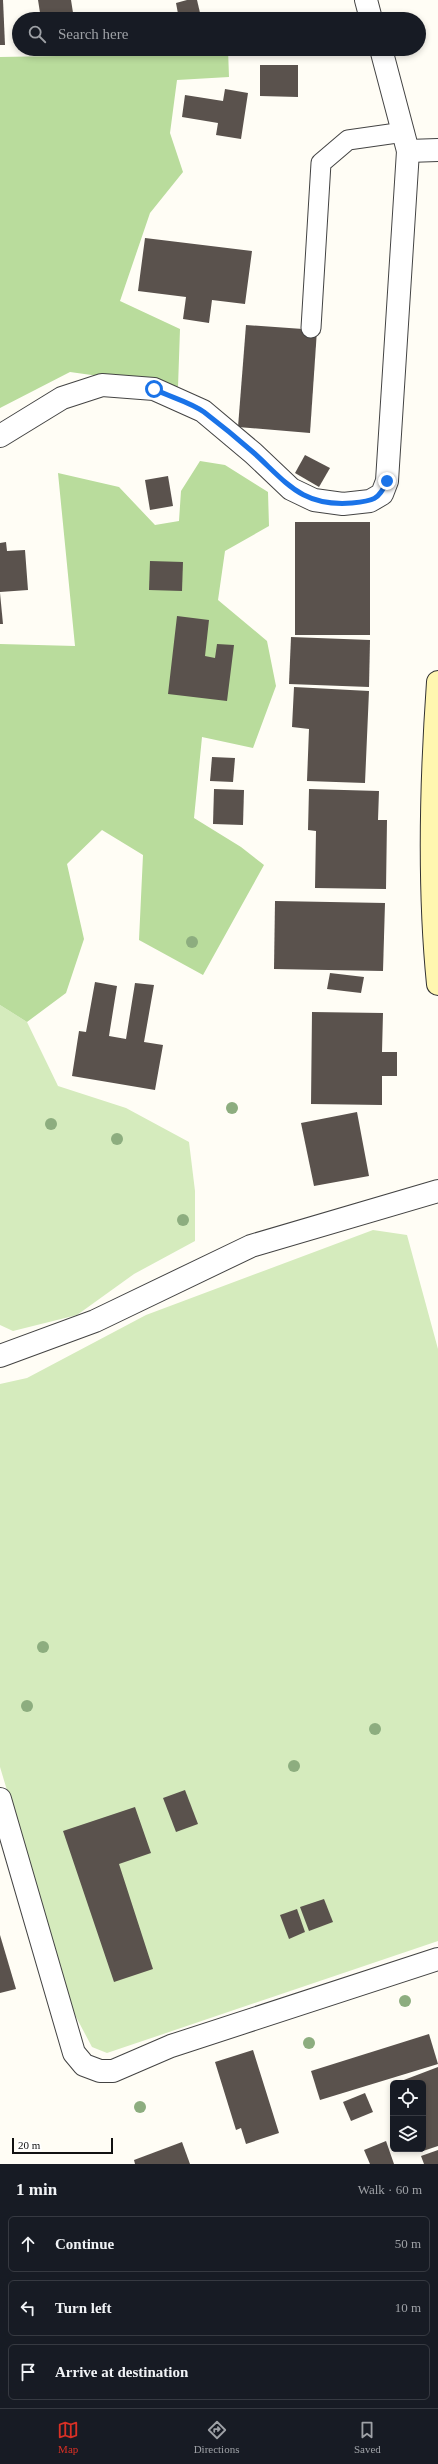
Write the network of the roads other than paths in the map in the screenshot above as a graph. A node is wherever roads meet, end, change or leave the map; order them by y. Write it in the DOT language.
graph roads {
  1 [pos="366,0"];
  2 [pos="369,12"];
  3 [pos="383,56"];
  4 [pos="406,142"];
  5 [pos="438,150"];
  6 [pos="310,328"];
  7 [pos="0,436"];
  8 [pos="438,682"];
  9 [pos="438,984"];
  10 [pos="438,1191"];
  11 [pos="0,1356"];
  12 [pos="0,1799"];
  13 [pos="438,1959"];
  1 -- 2 [label="street"];
  3 -- 4 [label="street"];
  4 -- 5 [label="street"];
  4 -- 6 [label="lane"];
  4 -- 7 [label="street"];
  8 -- 9 [label="main road"];
  10 -- 11 [label="street"];
  12 -- 13 [label="street"];
}
